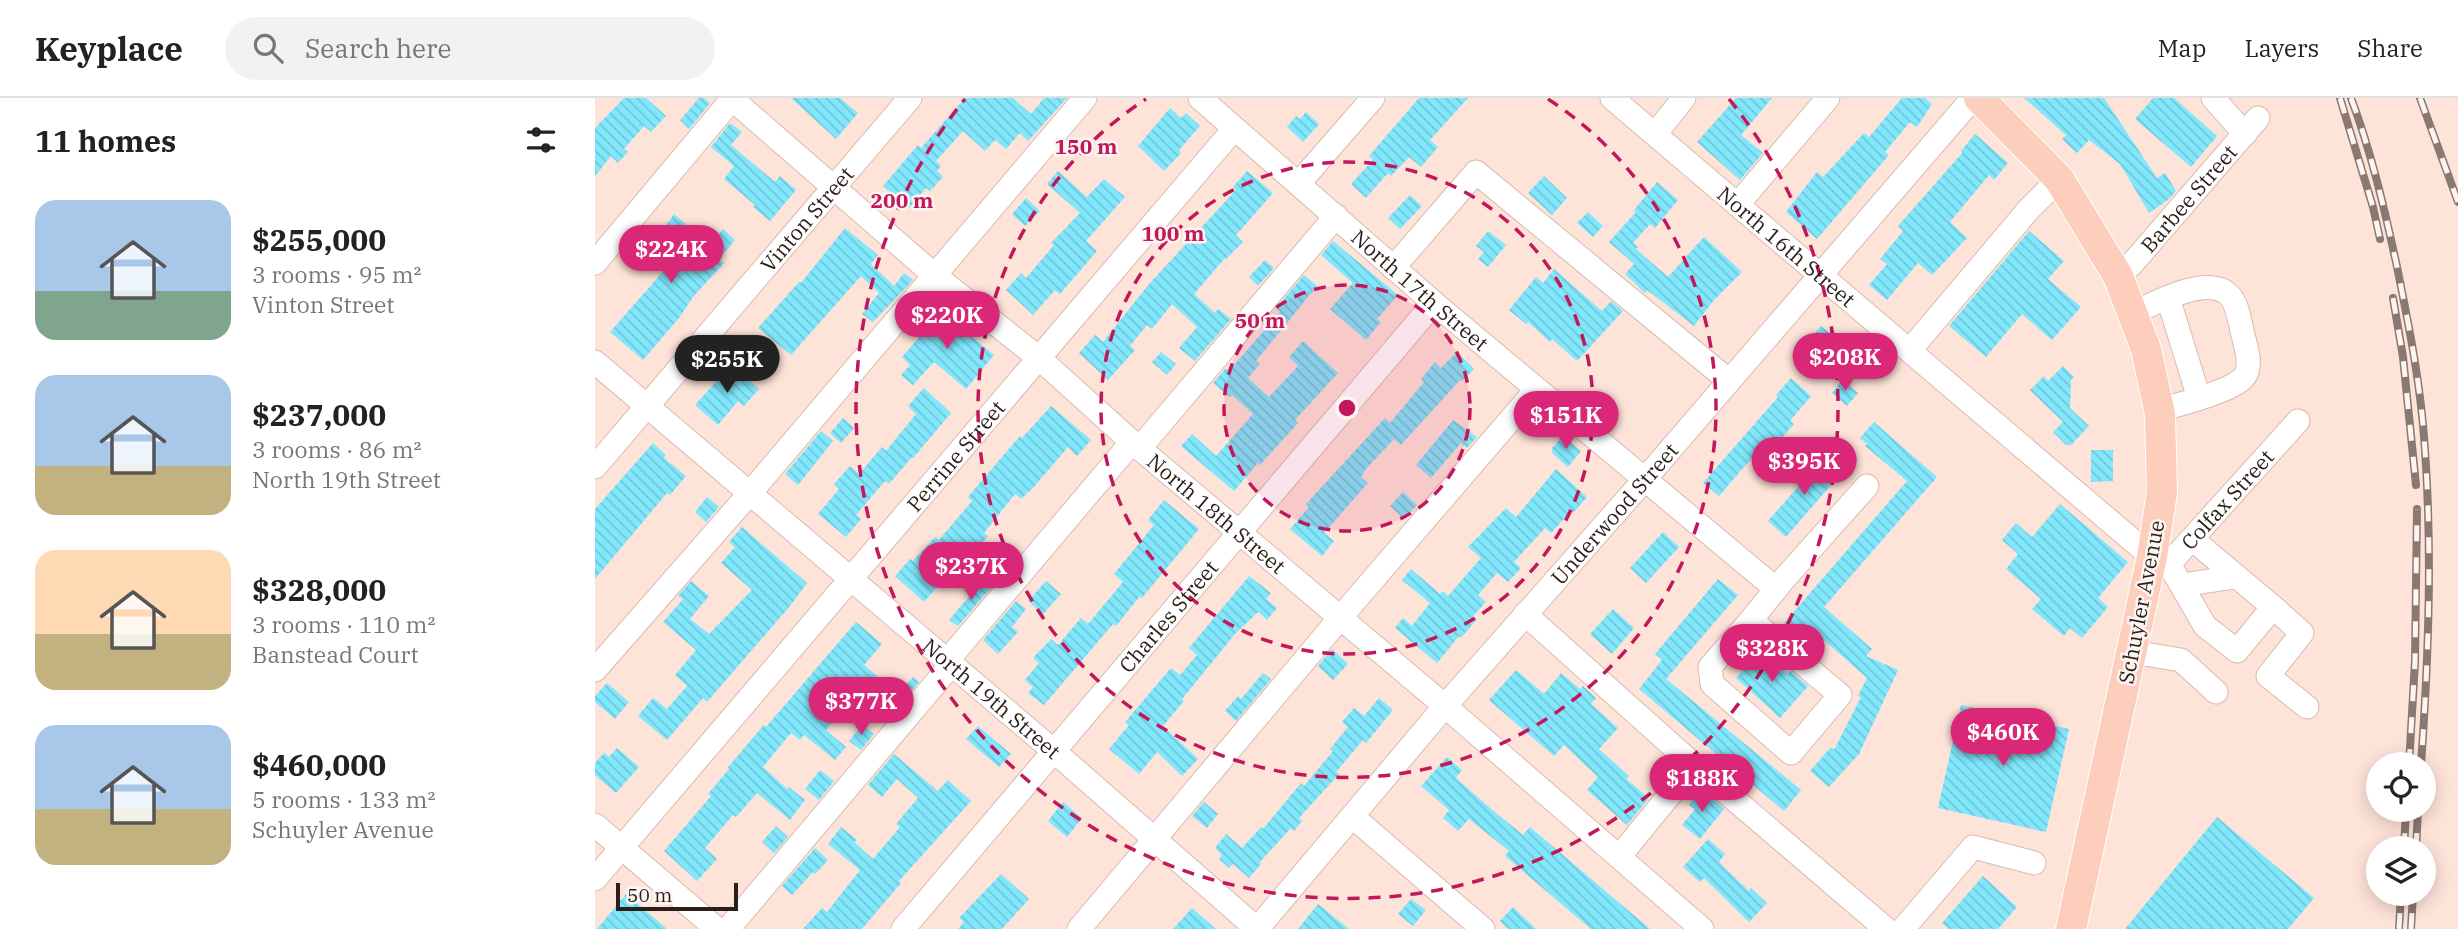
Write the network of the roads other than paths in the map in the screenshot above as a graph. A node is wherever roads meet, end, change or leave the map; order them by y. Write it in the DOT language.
graph roads {
  1 [pos="732,98"];
  2 [pos="910,98"];
  3 [pos="1084,98"];
  4 [pos="1201,98"];
  5 [pos="1373,98"];
  6 [pos="1612,98"];
  7 [pos="1684,98"];
  8 [pos="1828,98"];
  9 [pos="1973,98"];
  10 [pos="1979,98"];
  11 [pos="2213,98"];
  12 [pos="1234,129"];
  13 [pos="1655,134"];
  14 [pos="2059,179"];
  15 [pos="1299,183"];
  16 [pos="832,186"];
  17 [pos="1738,204"];
  18 [pos="1336,216"];
  19 [pos="595,263"];
  20 [pos="1393,268"];
  21 [pos="933,274"];
  22 [pos="1821,274"];
  23 [pos="2118,276"];
  24 [pos="2168,298"];
  25 [pos="1434,303"];
  26 [pos="2133,313"];
  27 [pos="1910,350"];
  28 [pos="1040,359"];
  29 [pos="595,362"];
  30 [pos="1728,380"];
  31 [pos="1537,390"];
  32 [pos="2199,398"];
  33 [pos="647,408"];
  34 [pos="2159,410"];
  35 [pos="2298,421"];
  36 [pos="1135,446"];
  37 [pos="595,467"];
  38 [pos="1645,479"];
  39 [pos="1867,486"];
  40 [pos="750,493"];
  41 [pos="1239,532"];
  42 [pos="2192,539"];
  43 [pos="2161,560"];
  44 [pos="2235,577"];
  45 [pos="851,579"];
  46 [pos="2182,585"];
  47 [pos="1776,589"];
  48 [pos="2273,607"];
  49 [pos="1525,614"];
  50 [pos="1339,618"];
  51 [pos="1751,620"];
  52 [pos="2237,651"];
  53 [pos="2131,652"];
  54 [pos="949,663"];
  55 [pos="595,670"];
  56 [pos="2267,676"];
  57 [pos="2216,692"];
  58 [pos="1445,706"];
  59 [pos="2307,706"];
  60 [pos="1055,752"];
  61 [pos="1694,765"];
  62 [pos="1353,817"];
  63 [pos="595,825"];
  64 [pos="1156,839"];
  65 [pos="621,848"];
  66 [pos="1619,857"];
  67 [pos="2034,863"];
  68 [pos="595,879"];
  69 [pos="717,929"];
  70 [pos="728,929"];
  71 [pos="902,929"];
  72 [pos="1079,929"];
  73 [pos="1257,929"];
  74 [pos="1483,929"];
  75 [pos="1702,929"];
  76 [pos="1886,929"];
  77 [pos="1903,929"];
  78 [pos="2071,929"];
  1 -- 16 [label="street, North 18th Street"];
  1 -- 19 [label="street"];
  2 -- 16 [label="street, Vinton Street"];
  3 -- 21 [label="street"];
  4 -- 12 [label="street, North 17th Street"];
  5 -- 15 [label="street"];
  6 -- 13 [label="street, North 16th Street"];
  7 -- 13 [label="street"];
  8 -- 17 [label="street"];
  9 -- 22 [label="street, Underwood Street"];
  10 -- 14 [label="main road, Schuyler Avenue"];
  11 -- 23 [label="street, Barbee Street"];
  12 -- 15 [label="street, North 17th Street"];
  12 -- 28 [label="street, Perrine Street"];
  13 -- 17 [label="street, North 16th Street"];
  14 -- 23 [label="main road, Schuyler Avenue"];
  14 -- 27 [label="street"];
  15 -- 18 [label="street, North 17th Street"];
  16 -- 21 [label="street, North 18th Street"];
  16 -- 33 [label="street, Vinton Street"];
  17 -- 22 [label="street, North 16th Street"];
  18 -- 20 [label="street, North 17th Street"];
  18 -- 36 [label="street"];
  20 -- 25 [label="street, North 17th Street"];
  20 -- 30 [label="street"];
  21 -- 28 [label="street, North 18th Street"];
  21 -- 40 [label="street"];
  22 -- 27 [label="street, North 16th Street"];
  22 -- 30 [label="street, Underwood Street"];
  23 -- 26 [label="main road, Schuyler Avenue"];
  24 -- 26 [label="street"];
  24 -- 32 [label="street"];
  24 -- 32 [label="street"];
  25 -- 31 [label="street, North 17th Street"];
  25 -- 41 [label="street, Charles Street"];
  26 -- 34 [label="main road, Schuyler Avenue"];
  27 -- 43 [label="street, North 16th Street"];
  28 -- 36 [label="street, North 18th Street"];
  28 -- 45 [label="street, Perrine Street"];
  29 -- 33 [label="street, North 19th Street"];
  30 -- 38 [label="street, Underwood Street"];
  31 -- 38 [label="street, North 17th Street"];
  31 -- 50 [label="street"];
  32 -- 34 [label="street"];
  33 -- 37 [label="street, Vinton Street"];
  33 -- 40 [label="street, North 19th Street"];
  34 -- 43 [label="main road, Schuyler Avenue"];
  35 -- 42 [label="street, Colfax Street"];
  36 -- 41 [label="street, North 18th Street"];
  36 -- 54 [label="street"];
  38 -- 47 [label="street, North 17th Street"];
  38 -- 49 [label="street, Underwood Street"];
  39 -- 47 [label="street"];
  40 -- 45 [label="street, North 19th Street"];
  40 -- 55 [label="street"];
  41 -- 50 [label="street, North 18th Street"];
  41 -- 60 [label="street, Charles Street"];
  42 -- 43 [label="street, Colfax Street"];
  42 -- 44 [label="street"];
  43 -- 46 [label="street, North 16th Street"];
  43 -- 53 [label="main road, Schuyler Avenue"];
  44 -- 46 [label="street"];
  44 -- 48 [label="street"];
  45 -- 54 [label="street, North 19th Street"];
  45 -- 65 [label="street, Perrine Street"];
  46 -- 52 [label="street, North 16th Street"];
  47 -- 51 [label="street"];
  48 -- 52 [label="street"];
  48 -- 56 [label="street"];
  49 -- 58 [label="street, Underwood Street"];
  49 -- 61 [label="street"];
  50 -- 58 [label="street, North 18th Street"];
  50 -- 64 [label="street"];
  51 -- 51 [label="street"];
  52 -- 56 [label="street, North 16th Street"];
  53 -- 57 [label="street"];
  53 -- 78 [label="main road, Schuyler Avenue"];
  54 -- 60 [label="street, North 19th Street"];
  54 -- 70 [label="street"];
  56 -- 59 [label="street, North 16th Street"];
  58 -- 62 [label="street, Underwood Street"];
  58 -- 66 [label="street, North 18th Street"];
  60 -- 64 [label="street, North 19th Street"];
  60 -- 71 [label="street, Charles Street"];
  61 -- 66 [label="street"];
  61 -- 76 [label="street"];
  62 -- 73 [label="street, Underwood Street"];
  62 -- 74 [label="street"];
  63 -- 65 [label="street"];
  64 -- 72 [label="street"];
  64 -- 73 [label="street, North 19th Street"];
  65 -- 68 [label="street, Perrine Street"];
  65 -- 69 [label="street"];
  66 -- 75 [label="street, North 18th Street"];
  67 -- 77 [label="street"];
}
